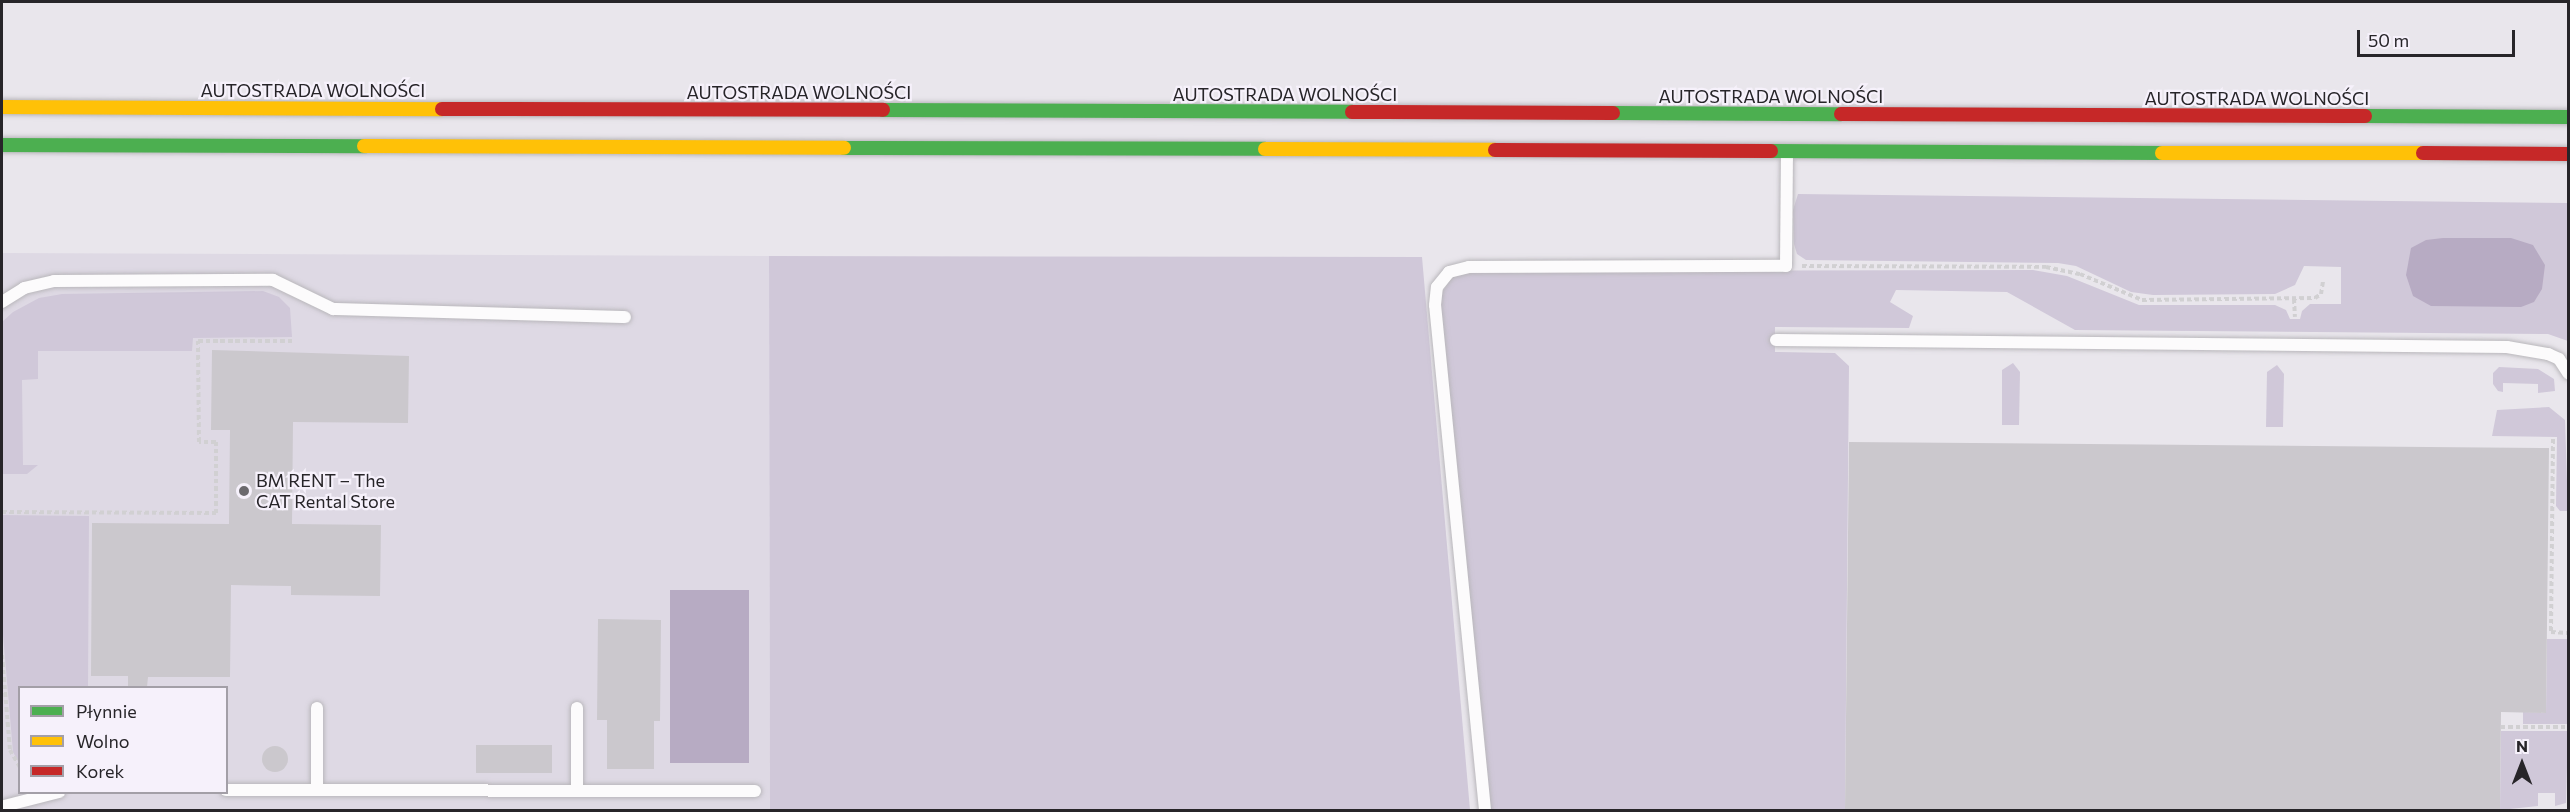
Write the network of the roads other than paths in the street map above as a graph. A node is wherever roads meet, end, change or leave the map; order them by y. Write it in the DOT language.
graph roads {
  1 [pos="2,107"];
  2 [pos="2568,117"];
  3 [pos="2,145"];
  4 [pos="1787,151"];
  5 [pos="2568,154"];
  6 [pos="2,302"];
  7 [pos="625,317"];
  8 [pos="1776,340"];
  9 [pos="2568,373"];
  10 [pos="317,708"];
  11 [pos="577,708"];
  12 [pos="228,790"];
  13 [pos="317,790"];
  14 [pos="577,790"];
  15 [pos="755,791"];
  16 [pos="50,794"];
  17 [pos="3,804"];
  18 [pos="1485,810"];
  1 -- 2 [label="highway, AUTOSTRADA WOLNOŚCI"];
  3 -- 4 [label="highway"];
  4 -- 5 [label="highway"];
  4 -- 18 [label="lane"];
  6 -- 7 [label="lane"];
  8 -- 9 [label="lane"];
  10 -- 13 [label="lane"];
  11 -- 14 [label="lane"];
  12 -- 13 [label="lane"];
  13 -- 14 [label="lane"];
  14 -- 15 [label="lane"];
  16 -- 17 [label="lane"];
}
